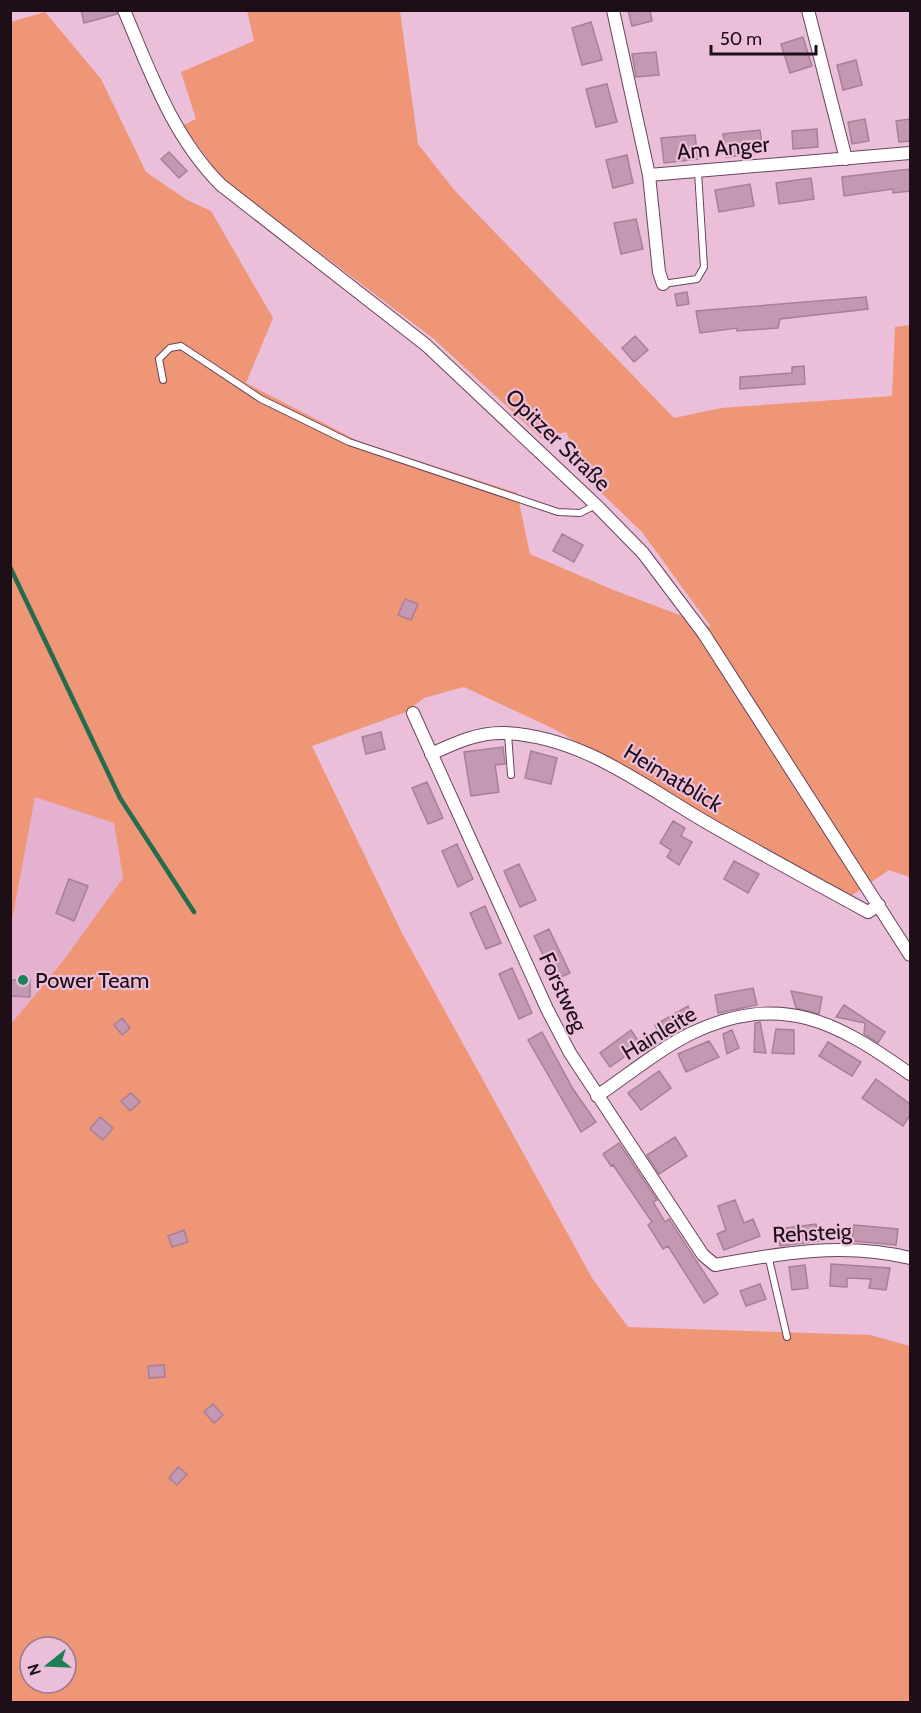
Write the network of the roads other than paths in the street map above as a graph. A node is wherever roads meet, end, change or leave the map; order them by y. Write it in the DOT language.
graph roads {
  1 [pos="124,10"];
  2 [pos="613,10"];
  3 [pos="808,10"];
  4 [pos="910,153"];
  5 [pos="846,159"];
  6 [pos="698,171"];
  7 [pos="649,175"];
  8 [pos="663,284"];
  9 [pos="163,380"];
  10 [pos="596,505"];
  11 [pos="413,713"];
  12 [pos="508,734"];
  13 [pos="431,754"];
  14 [pos="511,775"];
  15 [pos="879,905"];
  16 [pos="910,955"];
  17 [pos="910,1074"];
  18 [pos="597,1096"];
  19 [pos="768,1256"];
  20 [pos="910,1258"];
  21 [pos="716,1265"];
  22 [pos="787,1337"];
  1 -- 10 [label="street, Opitzer Straße"];
  2 -- 7 [label="street"];
  3 -- 5 [label="street"];
  4 -- 5 [label="street, Am Anger"];
  5 -- 6 [label="street, Am Anger"];
  6 -- 7 [label="street, Am Anger"];
  6 -- 8 [label="lane"];
  7 -- 8 [label="street, Am Anger"];
  9 -- 10 [label="lane"];
  10 -- 15 [label="street, Opitzer Straße"];
  11 -- 13 [label="street, Forstweg"];
  12 -- 13 [label="street, Heimatblick"];
  12 -- 14 [label="lane"];
  12 -- 15 [label="street, Heimatblick"];
  13 -- 18 [label="street, Forstweg"];
  15 -- 16 [label="street, Opitzer Straße"];
  17 -- 18 [label="street, Hainleite"];
  18 -- 21 [label="street, Forstweg"];
  19 -- 20 [label="street, Rehsteig"];
  19 -- 21 [label="street, Rehsteig"];
  19 -- 22 [label="lane"];
}
